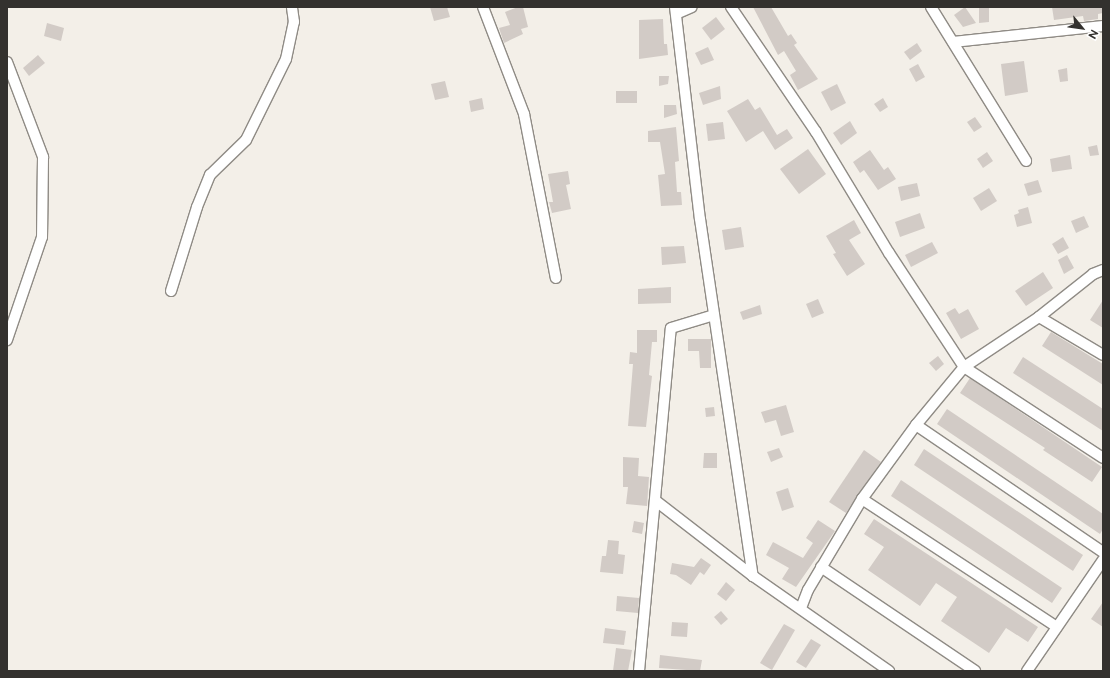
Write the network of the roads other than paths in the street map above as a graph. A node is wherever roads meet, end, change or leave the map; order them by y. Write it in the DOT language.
graph roads {
  1 [pos="292,7"];
  2 [pos="483,7"];
  3 [pos="692,7"];
  4 [pos="731,7"];
  5 [pos="931,7"];
  6 [pos="675,11"];
  7 [pos="1103,26"];
  8 [pos="953,42"];
  9 [pos="7,62"];
  10 [pos="1026,161"];
  11 [pos="1103,270"];
  12 [pos="556,278"];
  13 [pos="171,291"];
  14 [pos="714,315"];
  15 [pos="1039,317"];
  16 [pos="7,340"];
  17 [pos="1103,355"];
  18 [pos="964,367"];
  19 [pos="916,425"];
  20 [pos="1103,458"];
  21 [pos="862,499"];
  22 [pos="656,500"];
  23 [pos="1103,552"];
  24 [pos="1103,560"];
  25 [pos="821,567"];
  26 [pos="753,576"];
  27 [pos="801,608"];
  28 [pos="1057,626"];
  29 [pos="877,668"];
  30 [pos="639,671"];
  31 [pos="889,671"];
  32 [pos="975,671"];
  33 [pos="1027,671"];
  1 -- 13 [label="street"];
  2 -- 12 [label="street"];
  3 -- 6 [label="street"];
  4 -- 18 [label="street"];
  5 -- 8 [label="street"];
  6 -- 14 [label="street"];
  7 -- 8 [label="street"];
  8 -- 10 [label="street"];
  9 -- 16 [label="street"];
  11 -- 15 [label="street"];
  14 -- 22 [label="street"];
  14 -- 26 [label="street"];
  15 -- 17 [label="street"];
  15 -- 18 [label="street"];
  18 -- 19 [label="street"];
  18 -- 20 [label="street"];
  19 -- 21 [label="street"];
  19 -- 23 [label="street"];
  21 -- 25 [label="street"];
  21 -- 28 [label="street"];
  22 -- 26 [label="street"];
  22 -- 30 [label="street"];
  24 -- 28 [label="street"];
  25 -- 27 [label="street"];
  25 -- 32 [label="street"];
  26 -- 27 [label="street"];
  27 -- 29 [label="street"];
  28 -- 33 [label="street"];
  29 -- 31 [label="street"];
}
